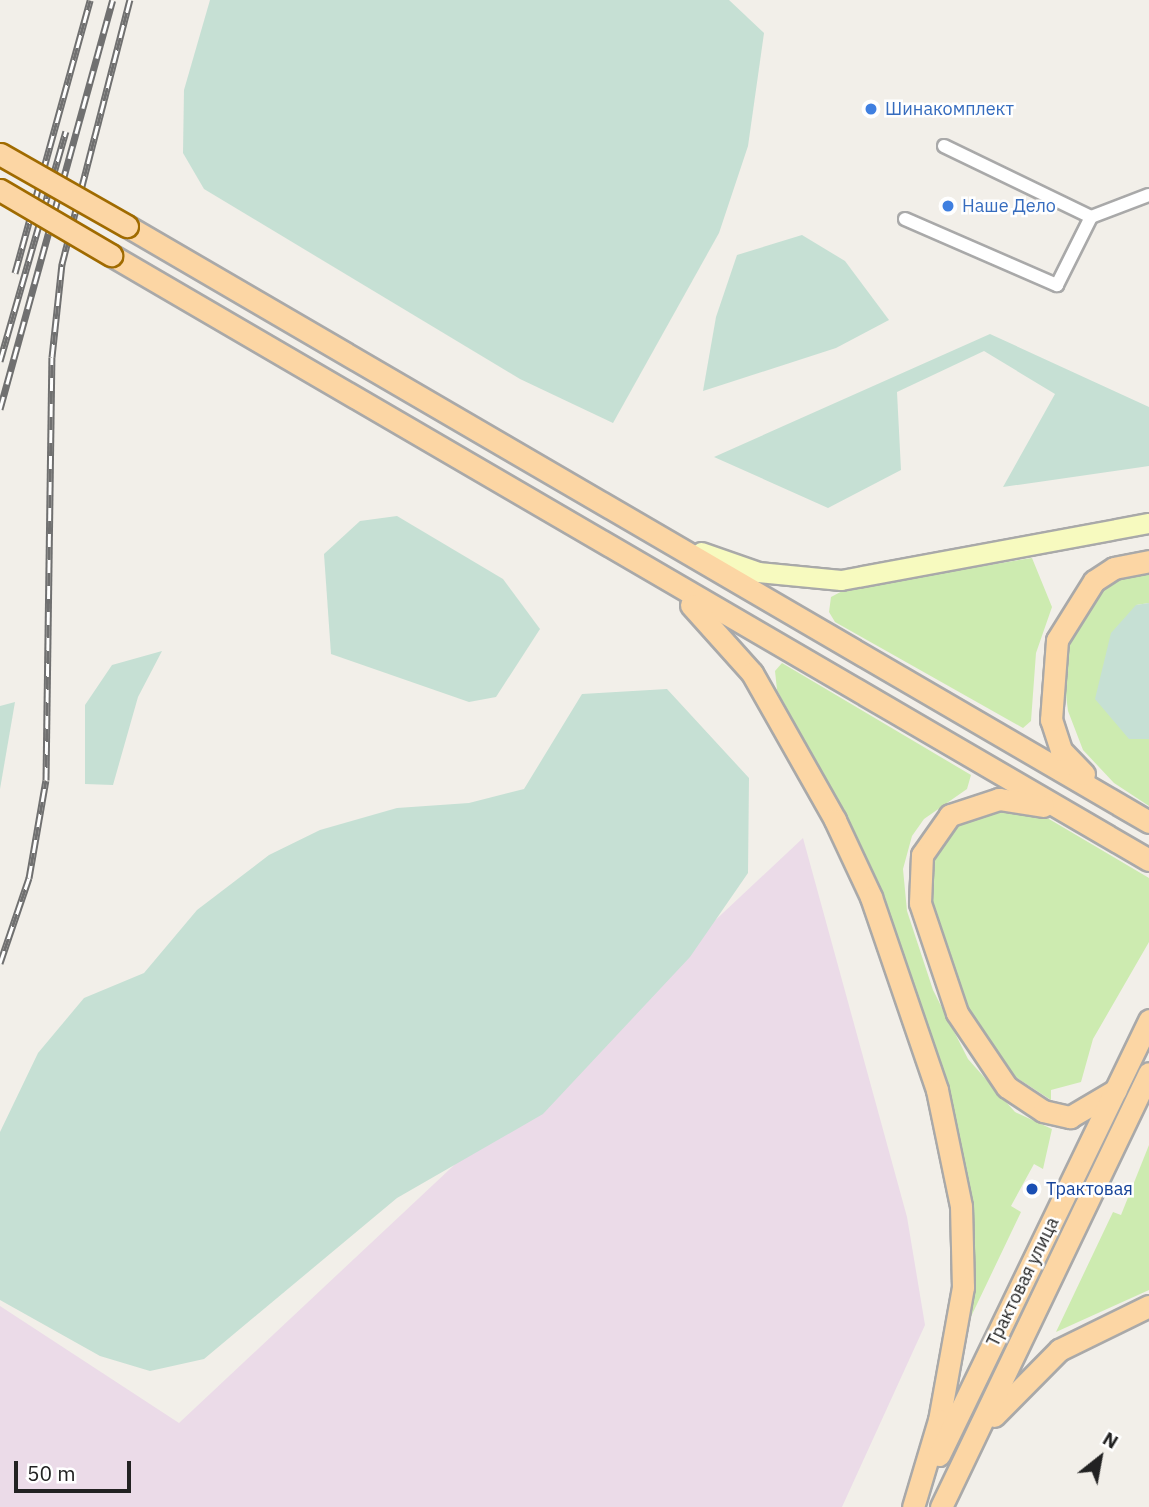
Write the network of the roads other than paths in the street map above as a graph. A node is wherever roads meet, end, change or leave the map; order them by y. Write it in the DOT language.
graph roads {
  1 [pos="943,146"];
  2 [pos="0,154"];
  3 [pos="0,190"];
  4 [pos="1149,195"];
  5 [pos="1091,217"];
  6 [pos="905,219"];
  7 [pos="619,510"];
  8 [pos="1149,523"];
  9 [pos="600,542"];
  10 [pos="1149,561"];
  11 [pos="1149,821"];
  12 [pos="1149,860"];
  13 [pos="1149,1020"];
  14 [pos="1149,1073"];
  15 [pos="1116,1090"];
  16 [pos="1149,1306"];
  17 [pos="963,1461"];
  18 [pos="914,1507"];
  19 [pos="941,1507"];
  1 -- 5 [label="street"];
  2 -- 7 [label="main road, bridge"];
  3 -- 9 [label="main road, bridge"];
  4 -- 5 [label="street"];
  5 -- 6 [label="street"];
  7 -- 8 [label="main road"];
  7 -- 11 [label="main road"];
  9 -- 12 [label="main road"];
  9 -- 18 [label="main road"];
  10 -- 11 [label="main road"];
  12 -- 15 [label="main road"];
  13 -- 15 [label="main road, Трактовая улица"];
  14 -- 17 [label="main road, Трактовая улица"];
  15 -- 18 [label="main road, Трактовая улица"];
  16 -- 17 [label="main road"];
  17 -- 19 [label="main road, Трактовая улица"];
}
